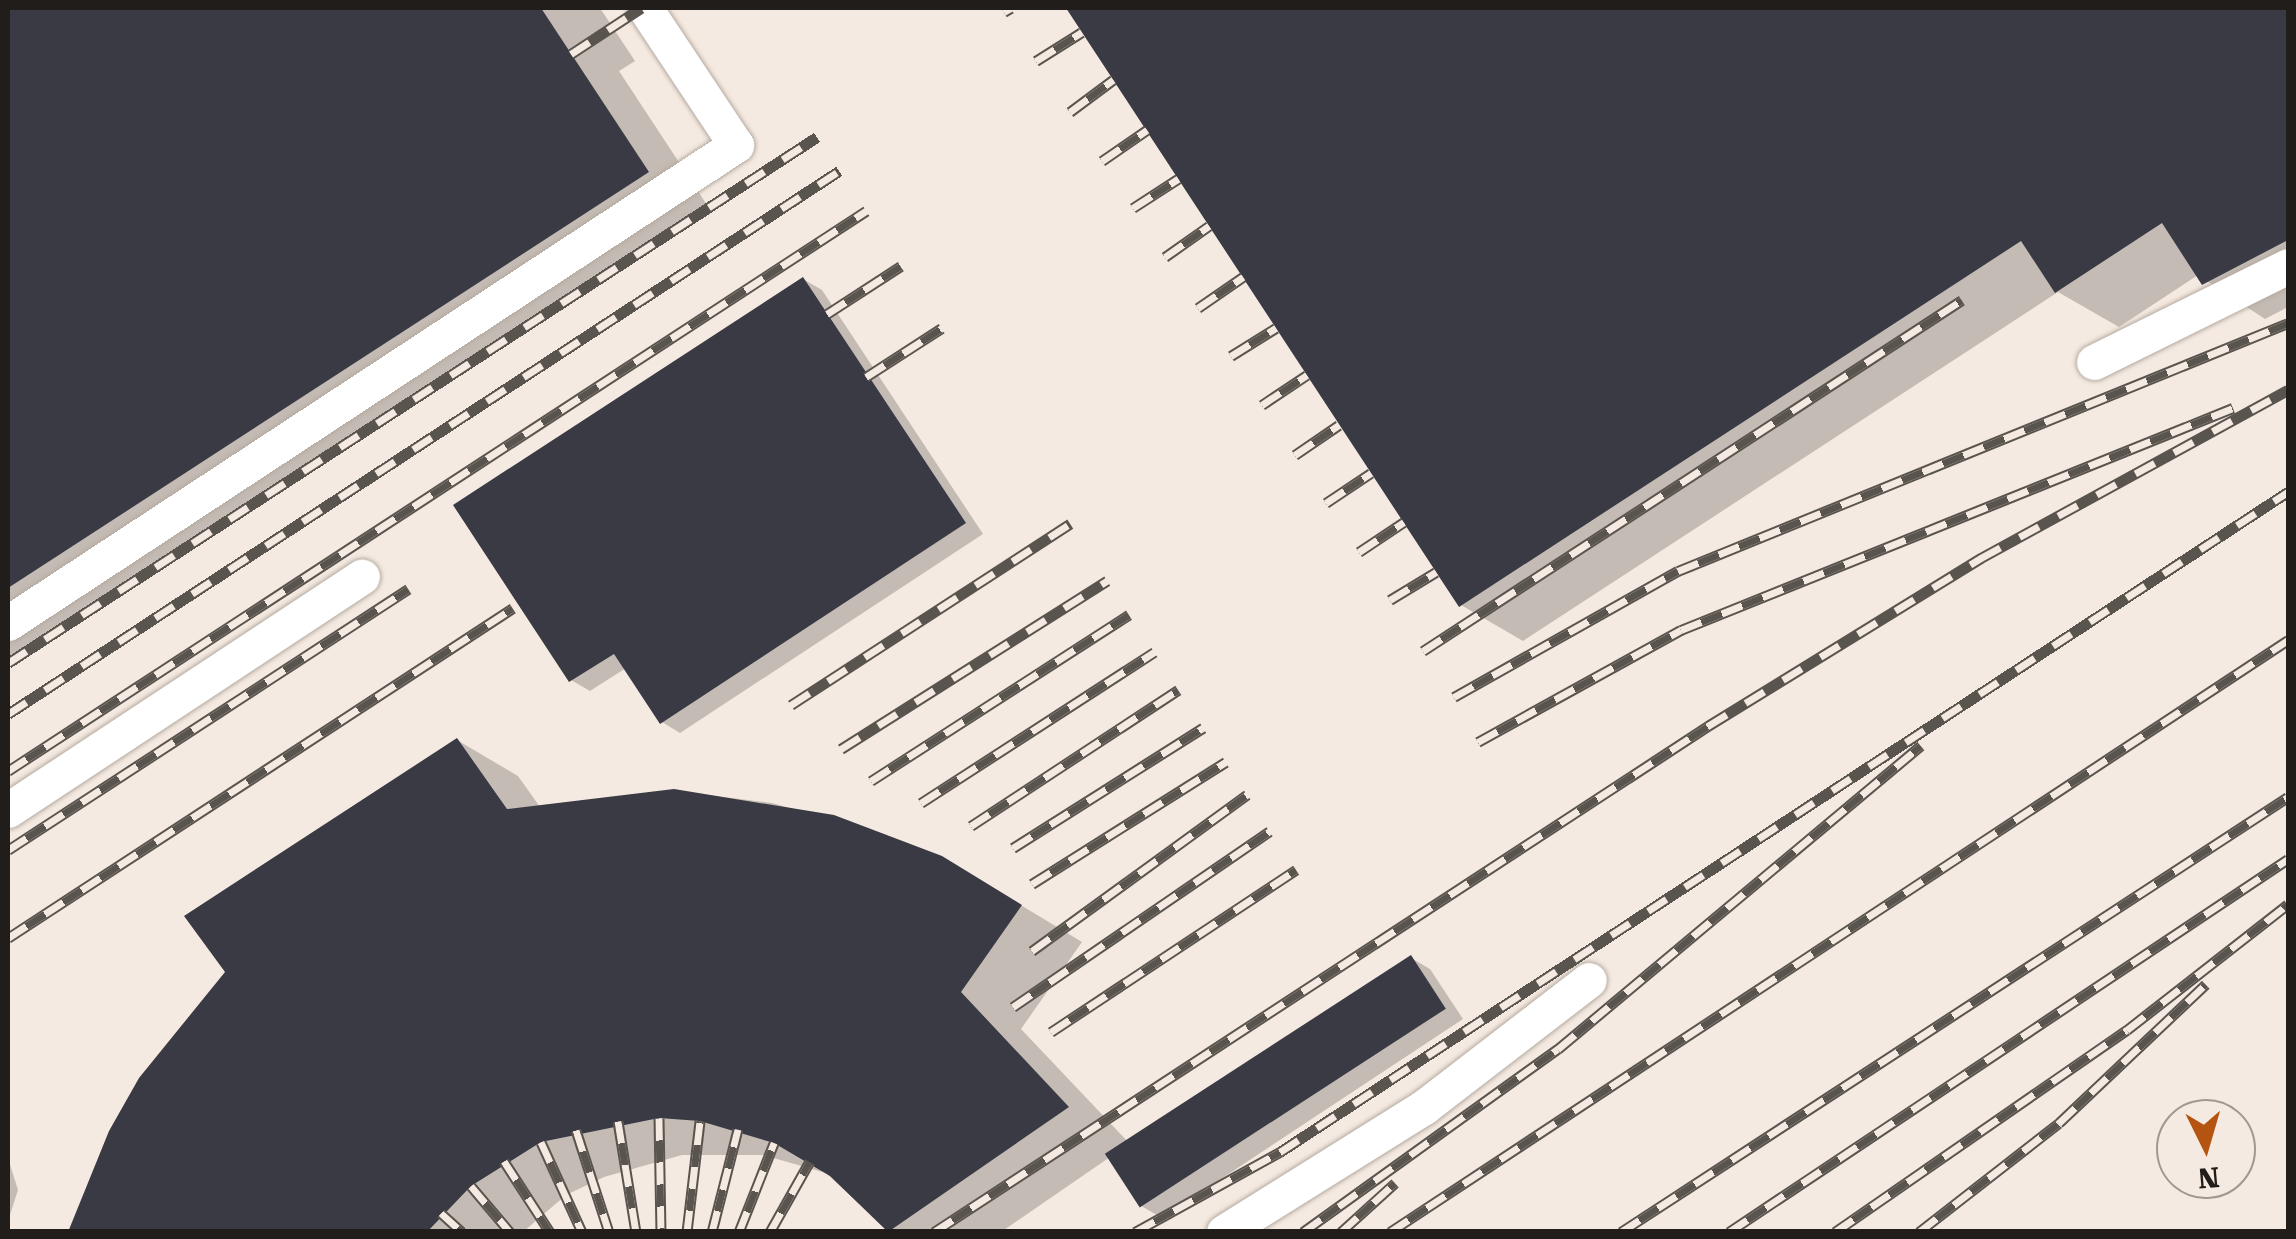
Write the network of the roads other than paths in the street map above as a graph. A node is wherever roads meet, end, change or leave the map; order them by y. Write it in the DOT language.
graph roads {
  1 [pos="645,8"];
  2 [pos="2288,266"];
  3 [pos="2094,362"];
  4 [pos="362,577"];
  5 [pos="8,624"];
  6 [pos="8,810"];
  7 [pos="1589,980"];
  8 [pos="1224,1232"];
  1 -- 5 [label="lane"];
  2 -- 3 [label="lane"];
  4 -- 6 [label="lane"];
  7 -- 8 [label="lane"];
}
